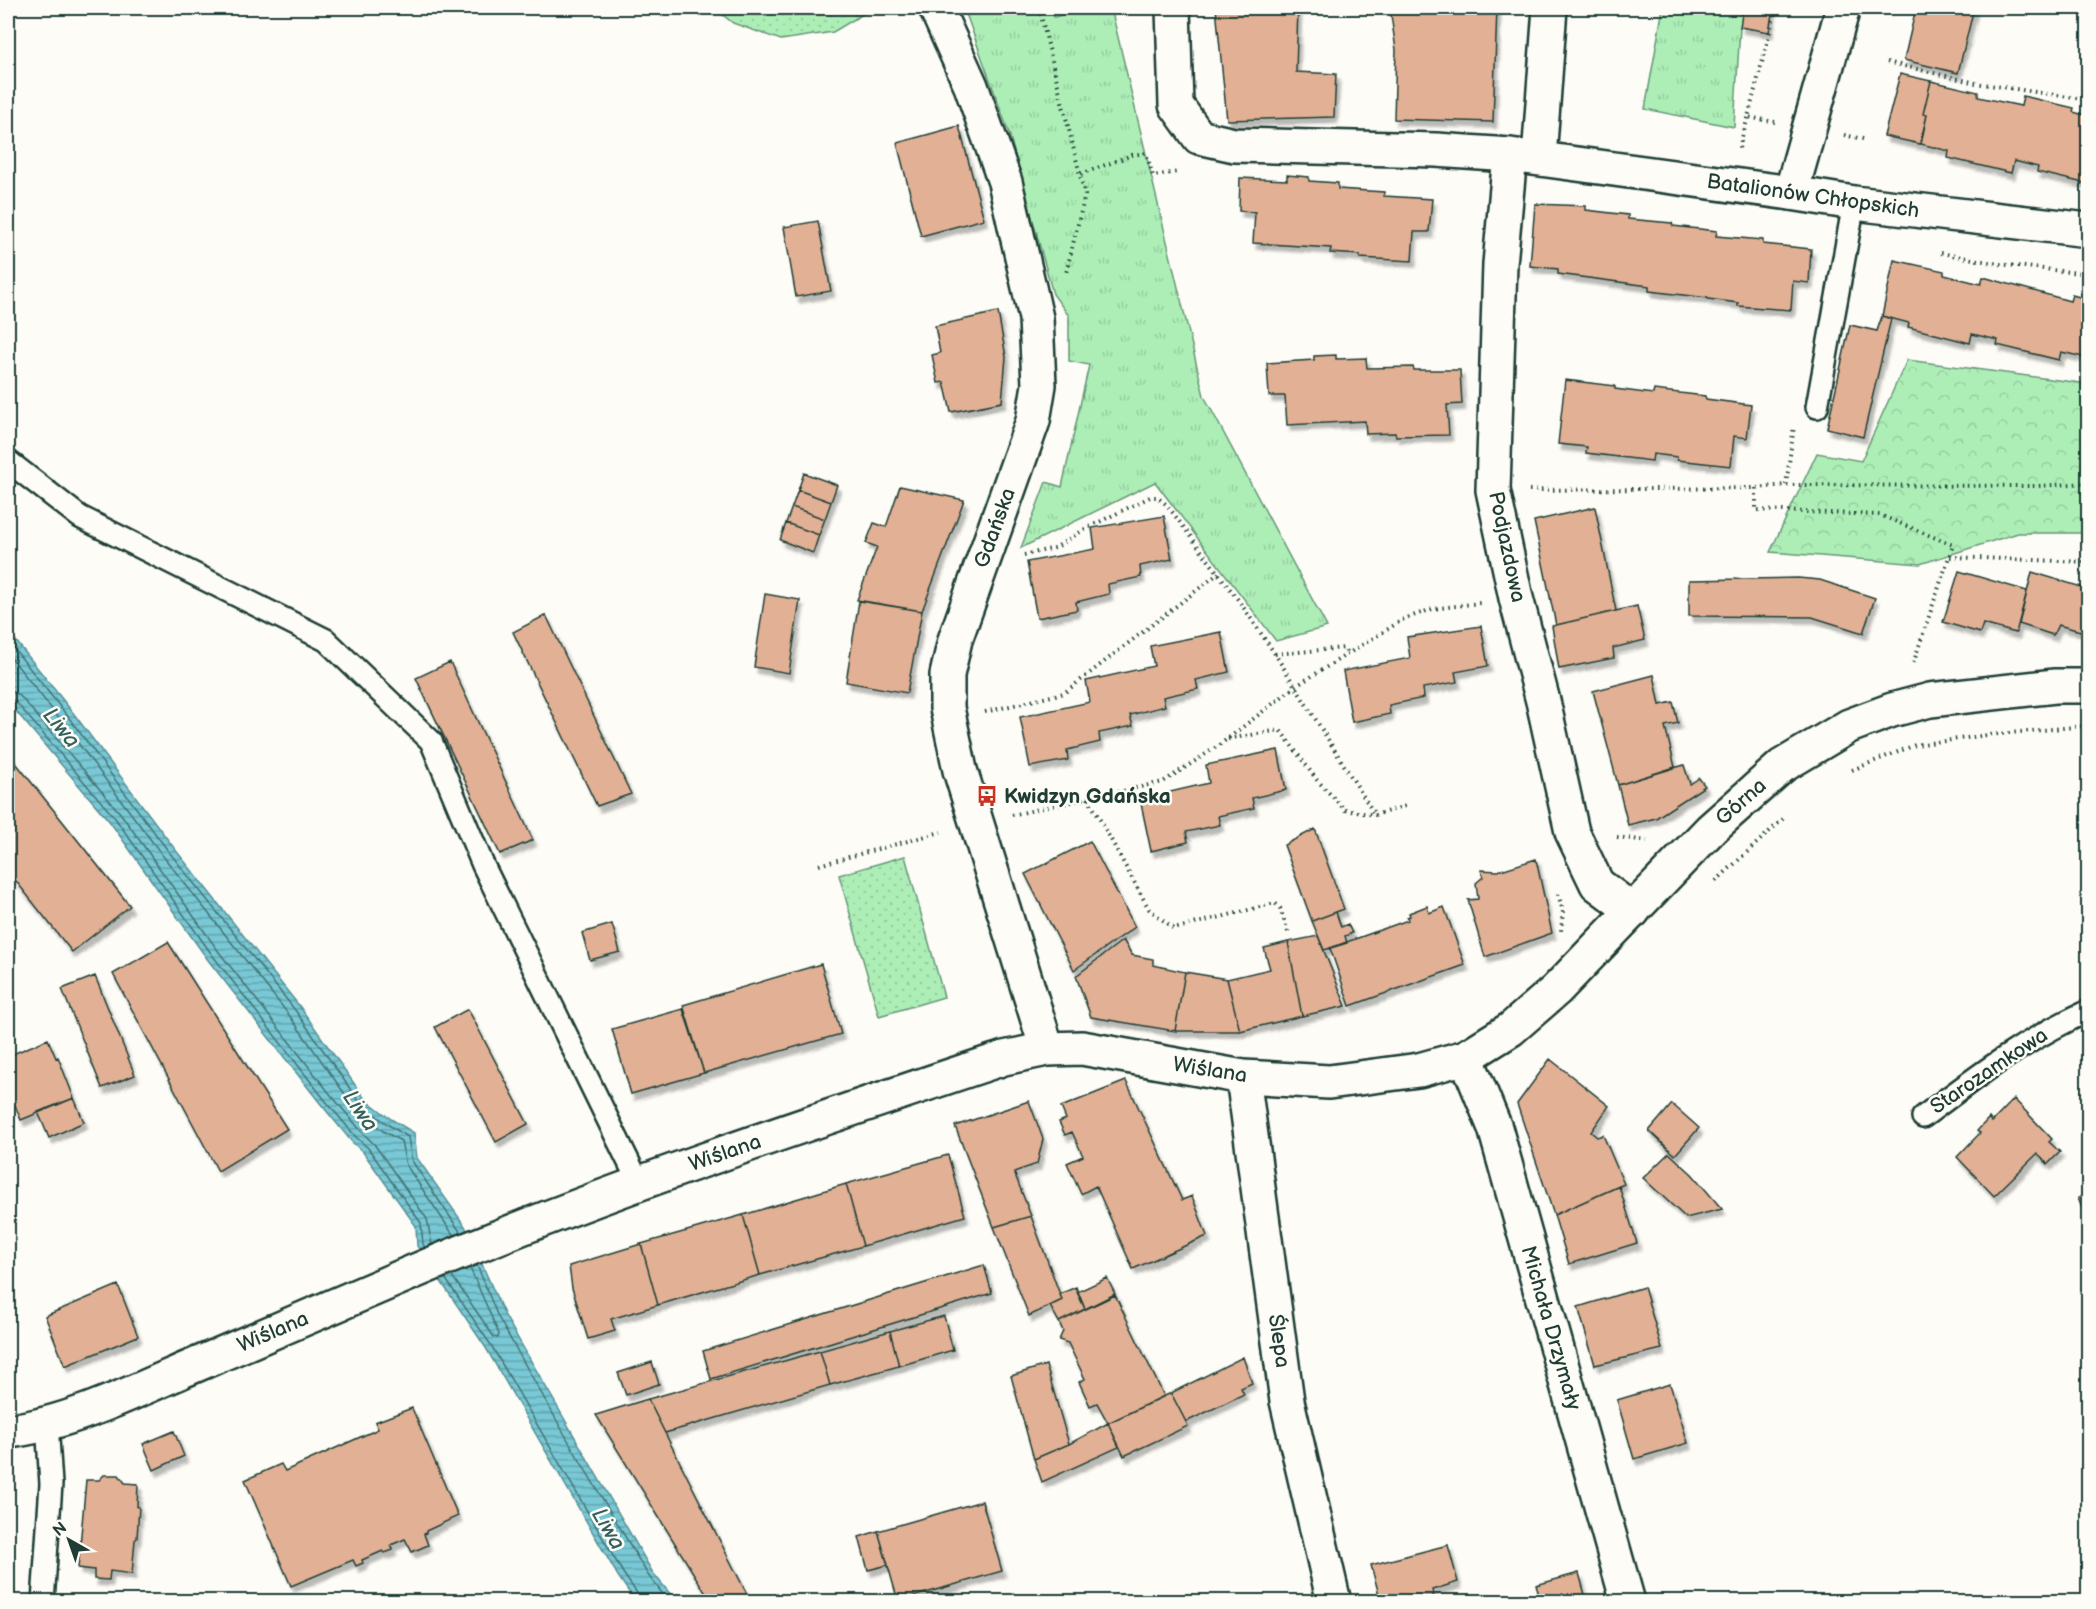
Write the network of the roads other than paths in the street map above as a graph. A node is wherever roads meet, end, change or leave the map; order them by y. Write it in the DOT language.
graph roads {
  1 [pos="936,8"];
  2 [pos="1173,8"];
  3 [pos="1550,8"];
  4 [pos="1843,8"];
  5 [pos="1524,156"];
  6 [pos="1791,193"];
  7 [pos="1854,202"];
  8 [pos="2088,230"];
  9 [pos="1817,407"];
  10 [pos="8,460"];
  11 [pos="2088,686"];
  12 [pos="1632,911"];
  13 [pos="2088,1011"];
  14 [pos="1047,1049"];
  15 [pos="1466,1057"];
  16 [pos="1243,1077"];
  17 [pos="1923,1117"];
  18 [pos="639,1183"];
  19 [pos="47,1423"];
  20 [pos="11,1430"];
  21 [pos="44,1602"];
  22 [pos="1334,1602"];
  23 [pos="1628,1602"];
  1 -- 14 [label="street, Gdańska"];
  2 -- 5 [label="street, Batalionów Chłopskich"];
  3 -- 5 [label="street, Podjazdowa"];
  4 -- 6 [label="street"];
  5 -- 6 [label="street, Batalionów Chłopskich"];
  5 -- 12 [label="street, Podjazdowa"];
  6 -- 7 [label="street, Batalionów Chłopskich"];
  7 -- 8 [label="street, Batalionów Chłopskich"];
  7 -- 9 [label="lane"];
  10 -- 18 [label="lane"];
  11 -- 12 [label="street, Górna"];
  12 -- 15 [label="street, Górna"];
  13 -- 17 [label="lane, Starozamkowa"];
  14 -- 16 [label="street, Wiślana"];
  14 -- 18 [label="street, Wiślana"];
  15 -- 16 [label="street, Wiślana"];
  15 -- 23 [label="street, Michała Drzymały"];
  16 -- 22 [label="street, Ślepa"];
  18 -- 19 [label="street, Wiślana"];
  19 -- 20 [label="street, Wiślana"];
  19 -- 21 [label="lane"];
}
